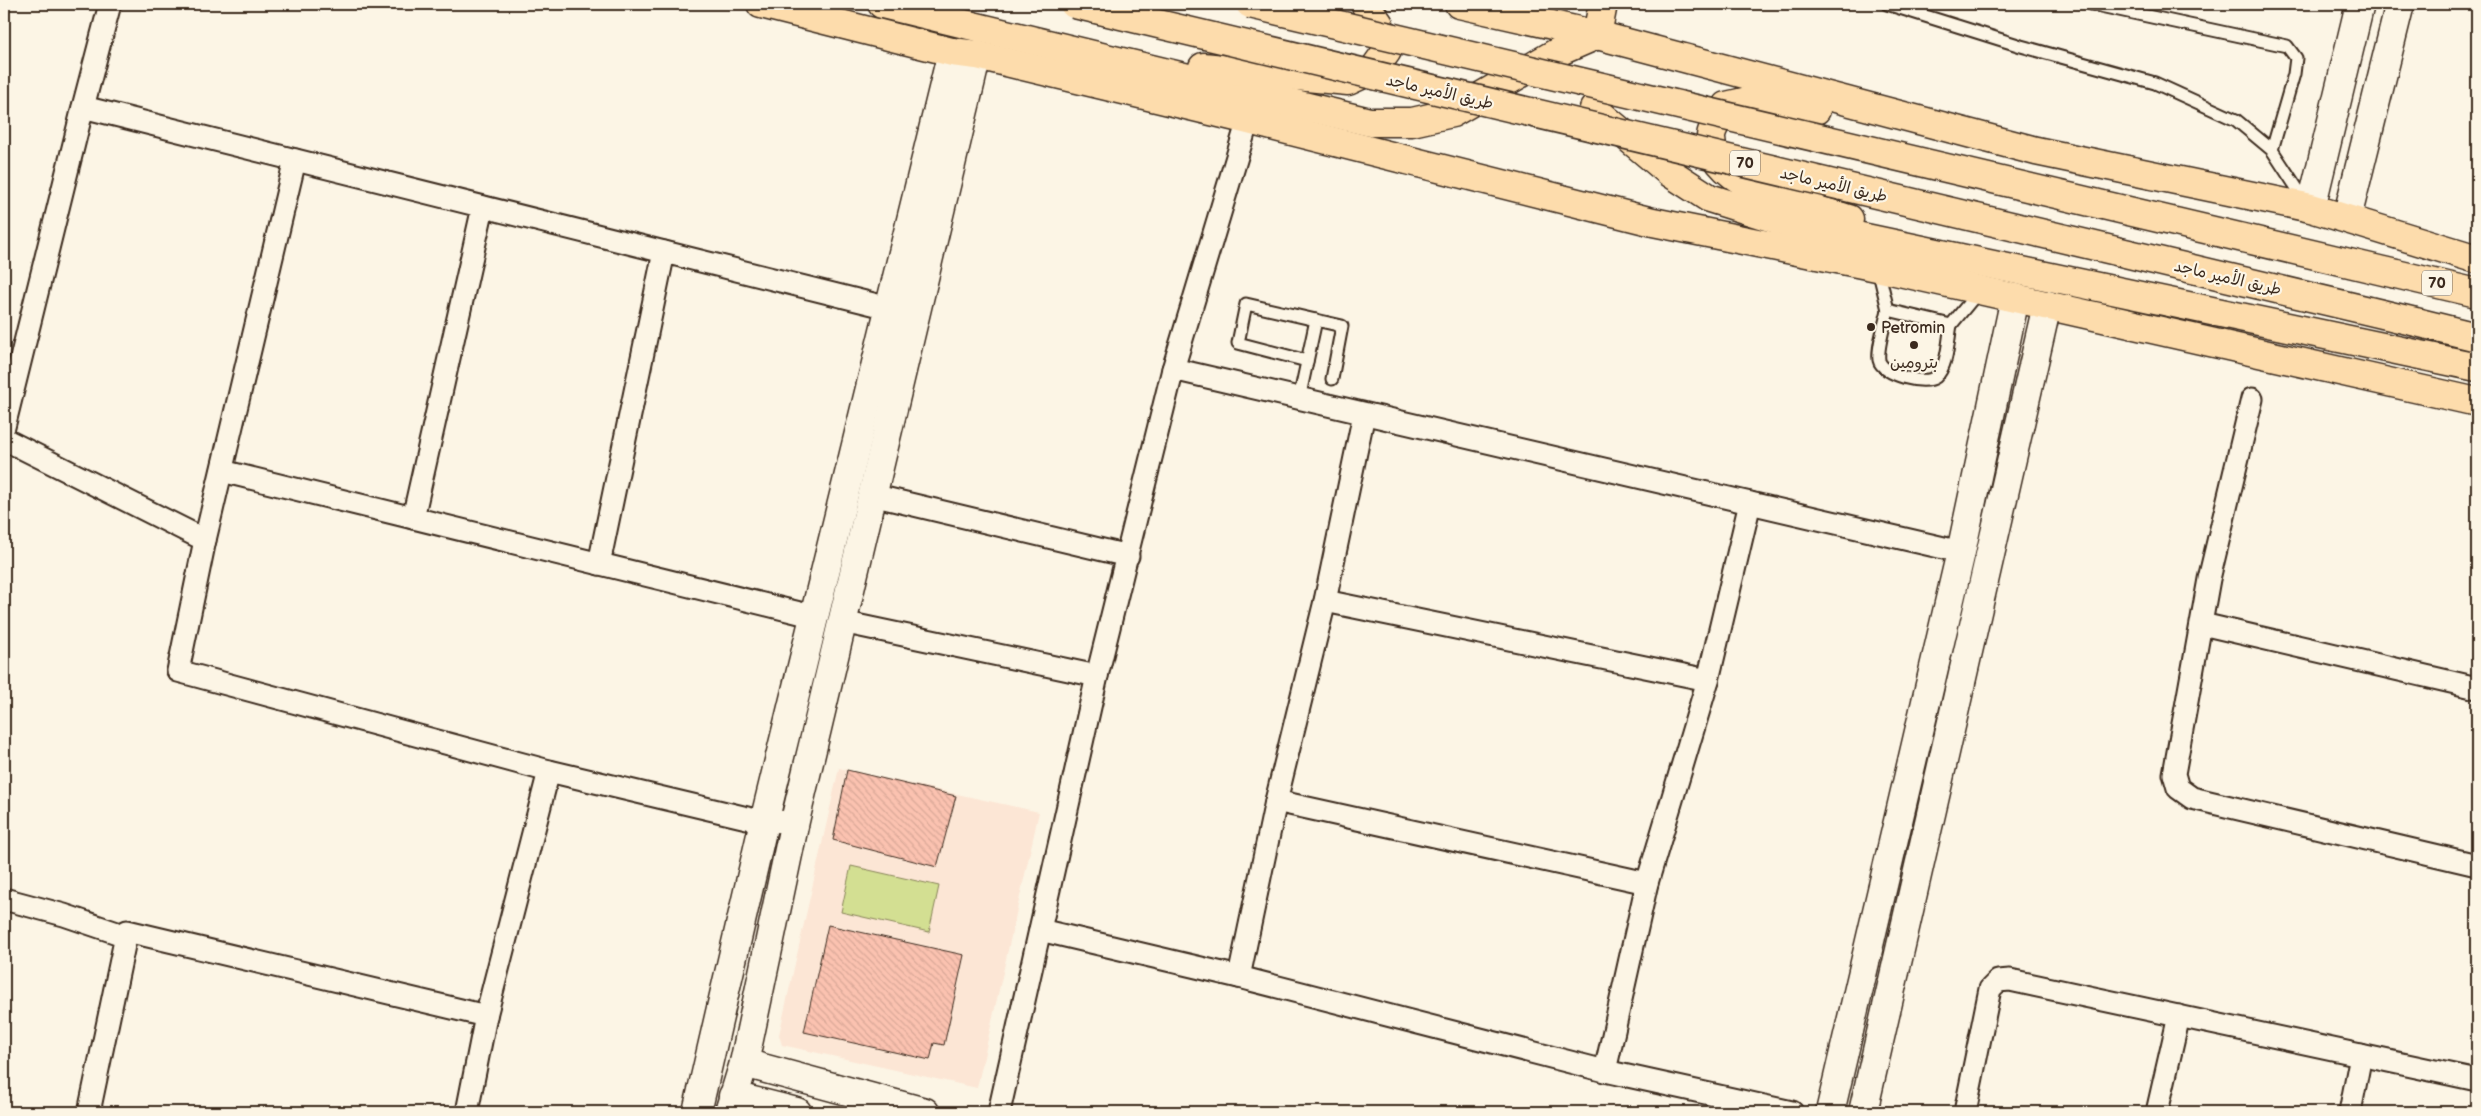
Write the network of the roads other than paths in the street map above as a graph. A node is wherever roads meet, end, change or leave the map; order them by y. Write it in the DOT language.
graph roads {
  1 [pos="110,4"];
  2 [pos="761,4"];
  3 [pos="882,4"];
  4 [pos="1074,4"];
  5 [pos="1250,4"];
  6 [pos="1365,4"];
  7 [pos="1459,4"];
  8 [pos="1603,4"];
  9 [pos="1887,4"];
  10 [pos="2091,4"];
  11 [pos="2360,4"];
  12 [pos="2400,4"];
  13 [pos="1549,14"];
  14 [pos="1597,35"];
  15 [pos="1558,52"];
  16 [pos="965,53"];
  17 [pos="1102,57"];
  18 [pos="82,107"];
  19 [pos="1594,109"];
  20 [pos="1248,120"];
  21 [pos="2272,150"];
  22 [pos="2036,152"];
  23 [pos="295,160"];
  24 [pos="483,207"];
  25 [pos="2311,208"];
  26 [pos="2347,218"];
  27 [pos="2394,232"];
  28 [pos="2477,250"];
  29 [pos="664,252"];
  30 [pos="2477,258"];
  31 [pos="1996,265"];
  32 [pos="1877,267"];
  33 [pos="1979,291"];
  34 [pos="2477,293"];
  35 [pos="2015,298"];
  36 [pos="2047,305"];
  37 [pos="889,308"];
  38 [pos="1888,310"];
  39 [pos="1316,320"];
  40 [pos="1951,325"];
  41 [pos="2285,327"];
  42 [pos="2477,337"];
  43 [pos="1307,361"];
  44 [pos="2477,368"];
  45 [pos="1172,369"];
  46 [pos="1332,379"];
  47 [pos="2477,384"];
  48 [pos="1299,398"];
  49 [pos="2252,399"];
  50 [pos="2477,402"];
  51 [pos="1364,414"];
  52 [pos="4,427"];
  53 [pos="4,439"];
  54 [pos="222,471"];
  55 [pos="872,495"];
  56 [pos="1750,503"];
  57 [pos="413,518"];
  58 [pos="205,540"];
  59 [pos="1961,552"];
  60 [pos="1128,556"];
  61 [pos="599,564"];
  62 [pos="1325,601"];
  63 [pos="829,620"];
  64 [pos="2202,624"];
  65 [pos="1097,676"];
  66 [pos="1708,680"];
  67 [pos="2477,688"];
  68 [pos="549,771"];
  69 [pos="1276,801"];
  70 [pos="794,821"];
  71 [pos="764,822"];
  72 [pos="1894,845"];
  73 [pos="1923,850"];
  74 [pos="2477,866"];
  75 [pos="1647,882"];
  76 [pos="4,899"];
  77 [pos="1040,930"];
  78 [pos="126,936"];
  79 [pos="1239,977"];
  80 [pos="486,1016"];
  81 [pos="2179,1016"];
  82 [pos="2362,1056"];
  83 [pos="744,1063"];
  84 [pos="1605,1071"];
  85 [pos="2477,1080"];
  86 [pos="731,1104"];
  87 [pos="89,1112"];
  88 [pos="467,1112"];
  89 [pos="697,1112"];
  90 [pos="797,1112"];
  91 [pos="925,1112"];
  92 [pos="1000,1112"];
  93 [pos="1792,1112"];
  94 [pos="1830,1112"];
  95 [pos="1863,1112"];
  96 [pos="1965,1112"];
  97 [pos="2157,1112"];
  98 [pos="2350,1112"];
  1 -- 18 [label="street"];
  2 -- 16 [label="main road"];
  3 -- 17 [label="main road"];
  4 -- 42 [label="main road, طريق الأمير ماجد / 70, bridge"];
  5 -- 34 [label="main road, 70, bridge"];
  6 -- 17 [label="main road"];
  7 -- 13 [label="main road"];
  8 -- 14 [label="main road"];
  9 -- 21 [label="lane"];
  10 -- 21 [label="lane"];
  11 -- 25 [label="street"];
  12 -- 26 [label="street"];
  13 -- 14 [label="main road"];
  13 -- 15 [label="main road"];
  14 -- 15 [label="main road"];
  14 -- 22 [label="main road"];
  15 -- 17 [label="main road"];
  15 -- 19 [label="main road"];
  16 -- 20 [label="main road"];
  16 -- 37 [label="street"];
  16 -- 55 [label="street"];
  18 -- 23 [label="street"];
  18 -- 52 [label="street"];
  19 -- 31 [label="main road"];
  19 -- 32 [label="main road"];
  20 -- 32 [label="main road"];
  20 -- 45 [label="street"];
  21 -- 25 [label="lane"];
  22 -- 25 [label="main road"];
  22 -- 31 [label="main road"];
  23 -- 24 [label="street"];
  23 -- 54 [label="street"];
  24 -- 29 [label="street"];
  24 -- 57 [label="street"];
  25 -- 26 [label="main road"];
  26 -- 27 [label="main road"];
  27 -- 28 [label="main road"];
  27 -- 30 [label="main road"];
  29 -- 37 [label="street"];
  29 -- 61 [label="street"];
  31 -- 41 [label="main road"];
  32 -- 33 [label="main road"];
  32 -- 38 [label="lane"];
  33 -- 35 [label="main road"];
  33 -- 40 [label="lane"];
  35 -- 36 [label="main road"];
  35 -- 59 [label="street"];
  36 -- 50 [label="main road"];
  36 -- 73 [label="street"];
  37 -- 63 [label="street"];
  38 -- 40 [label="lane"];
  38 -- 40 [label="lane"];
  39 -- 43 [label="lane"];
  39 -- 43 [label="lane"];
  39 -- 46 [label="lane"];
  41 -- 44 [label="main road"];
  41 -- 47 [label="main road"];
  43 -- 48 [label="lane"];
  45 -- 48 [label="street"];
  45 -- 60 [label="street"];
  48 -- 51 [label="street"];
  49 -- 64 [label="street"];
  51 -- 56 [label="street"];
  51 -- 62 [label="street"];
  53 -- 58 [label="street"];
  54 -- 57 [label="street"];
  54 -- 58 [label="street"];
  55 -- 60 [label="street"];
  55 -- 63 [label="street"];
  56 -- 59 [label="street"];
  56 -- 66 [label="street"];
  57 -- 61 [label="street"];
  58 -- 68 [label="street"];
  59 -- 72 [label="street"];
  60 -- 65 [label="street"];
  61 -- 63 [label="street"];
  62 -- 66 [label="street"];
  62 -- 69 [label="street"];
  63 -- 65 [label="street"];
  63 -- 70 [label="street"];
  63 -- 71 [label="street"];
  64 -- 67 [label="street"];
  64 -- 74 [label="street"];
  65 -- 77 [label="street"];
  66 -- 75 [label="street"];
  68 -- 71 [label="street"];
  68 -- 80 [label="street"];
  69 -- 75 [label="street"];
  69 -- 79 [label="street"];
  70 -- 71 [label="street"];
  70 -- 83 [label="street"];
  71 -- 89 [label="street"];
  72 -- 73 [label="street"];
  72 -- 94 [label="street"];
  73 -- 95 [label="street"];
  75 -- 84 [label="street"];
  76 -- 78 [label="street"];
  77 -- 79 [label="street"];
  77 -- 92 [label="street"];
  78 -- 80 [label="street"];
  78 -- 87 [label="street"];
  79 -- 84 [label="street"];
  80 -- 88 [label="street"];
  81 -- 82 [label="street"];
  81 -- 96 [label="street"];
  81 -- 97 [label="street"];
  82 -- 85 [label="street"];
  82 -- 98 [label="street"];
  83 -- 86 [label="street"];
  83 -- 91 [label="street"];
  84 -- 93 [label="street"];
  86 -- 90 [label="street"];
}
